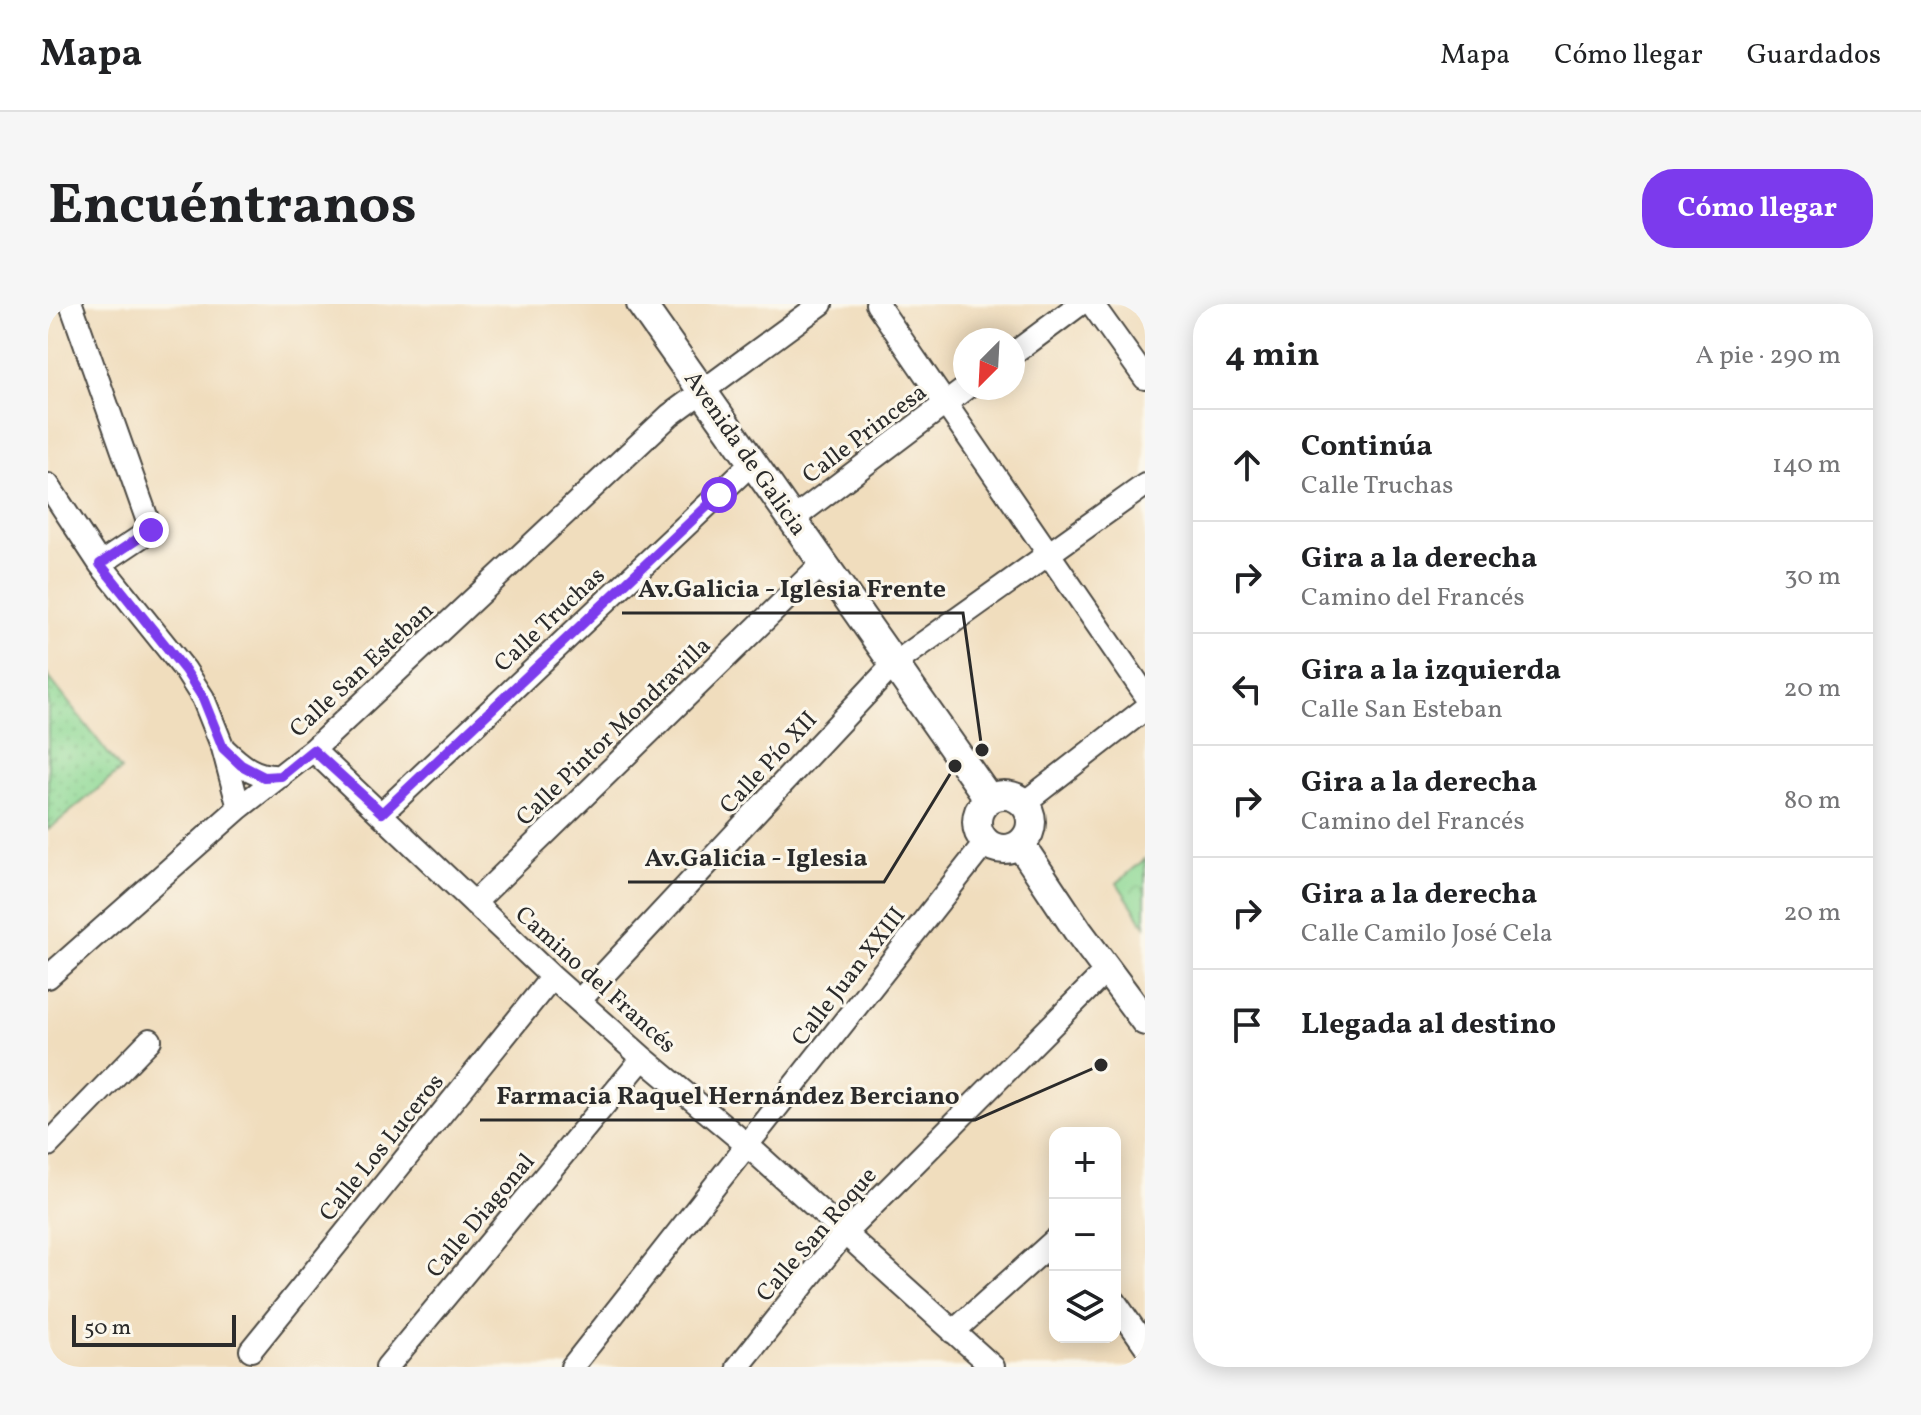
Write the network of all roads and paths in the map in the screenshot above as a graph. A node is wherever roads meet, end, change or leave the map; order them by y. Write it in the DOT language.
graph roads {
  1 [pos="71,304"];
  2 [pos="641,304"];
  3 [pos="821,304"];
  4 [pos="877,304"];
  5 [pos="1080,304"];
  6 [pos="1092,304"];
  7 [pos="1025,345"];
  8 [pos="1145,378"];
  9 [pos="703,392"];
  10 [pos="953,397"];
  11 [pos="944,404"];
  12 [pos="753,462"];
  13 [pos="48,485"];
  14 [pos="1145,485"];
  15 [pos="793,519"];
  16 [pos="1049,552"];
  17 [pos="823,563"];
  18 [pos="100,564"];
  19 [pos="894,664"];
  20 [pos="1145,694"];
  21 [pos="1145,709"];
  22 [pos="223,748"];
  23 [pos="313,750"];
  24 [pos="281,776"];
  25 [pos="989,799"];
  26 [pos="1024,803"];
  27 [pos="239,808"];
  28 [pos="382,813"];
  29 [pos="986,842"];
  30 [pos="1020,844"];
  31 [pos="474,903"];
  32 [pos="1107,970"];
  33 [pos="48,977"];
  34 [pos="552,977"];
  35 [pos="579,1001"];
  36 [pos="1145,1021"];
  37 [pos="150,1040"];
  38 [pos="643,1058"];
  39 [pos="48,1145"];
  40 [pos="747,1145"];
  41 [pos="843,1235"];
  42 [pos="1049,1245"];
  43 [pos="1121,1311"];
  44 [pos="953,1332"];
  45 [pos="1145,1345"];
  46 [pos="251,1350"];
  47 [pos="387,1367"];
  48 [pos="572,1367"];
  49 [pos="738,1367"];
  50 [pos="993,1367"];
  1 -- 18 [label="street"];
  2 -- 9 [label="main road, Avenida de Galicia"];
  3 -- 9 [label="street, Calle San Esteban"];
  4 -- 11 [label="street"];
  5 -- 7 [label="street"];
  6 -- 8 [label="street"];
  9 -- 12 [label="main road, Avenida de Galicia"];
  9 -- 23 [label="street, Calle San Esteban"];
  10 -- 11 [label="street, Calle Princesa"];
  11 -- 15 [label="street, Calle Princesa"];
  11 -- 16 [label="street"];
  12 -- 15 [label="main road, Avenida de Galicia"];
  12 -- 28 [label="street, Calle Truchas"];
  13 -- 18 [label="street"];
  14 -- 16 [label="street, Calle Pío XII"];
  15 -- 17 [label="main road, Avenida de Galicia"];
  16 -- 19 [label="street, Calle Pío XII"];
  16 -- 20 [label="street"];
  17 -- 19 [label="main road, Avenida de Galicia"];
  17 -- 31 [label="street, Calle Pintor Mondravilla"];
  18 -- 22 [label="street"];
  19 -- 25 [label="main road, Avenida de Galicia"];
  19 -- 35 [label="street, Calle Pío XII"];
  21 -- 26 [label="street"];
  22 -- 24 [label="street"];
  22 -- 27 [label="street"];
  23 -- 24 [label="street, Calle San Esteban"];
  23 -- 28 [label="street, Camino del Francés"];
  24 -- 27 [label="street, Calle San Esteban"];
  25 -- 26 [label="main road"];
  25 -- 29 [label="main road"];
  26 -- 30 [label="main road"];
  27 -- 33 [label="street, Calle San Esteban"];
  28 -- 31 [label="street, Camino del Francés"];
  29 -- 30 [label="main road"];
  29 -- 40 [label="street, Calle Juan XXIII"];
  30 -- 32 [label="main road"];
  31 -- 34 [label="street, Camino del Francés"];
  32 -- 36 [label="main road"];
  32 -- 41 [label="street, Calle San Roque"];
  34 -- 35 [label="street, Camino del Francés"];
  34 -- 46 [label="street, Calle Los Luceros"];
  35 -- 38 [label="street, Camino del Francés"];
  37 -- 39 [label="street"];
  38 -- 40 [label="street, Camino del Francés"];
  38 -- 47 [label="street, Calle Diagonal"];
  40 -- 41 [label="street, Camino del Francés"];
  40 -- 48 [label="street, Calle Juan XXIII"];
  41 -- 44 [label="street, Camino del Francés"];
  41 -- 49 [label="street, Calle San Roque"];
  42 -- 44 [label="street"];
  43 -- 45 [label="street"];
  44 -- 50 [label="street, Camino del Francés"];
}
